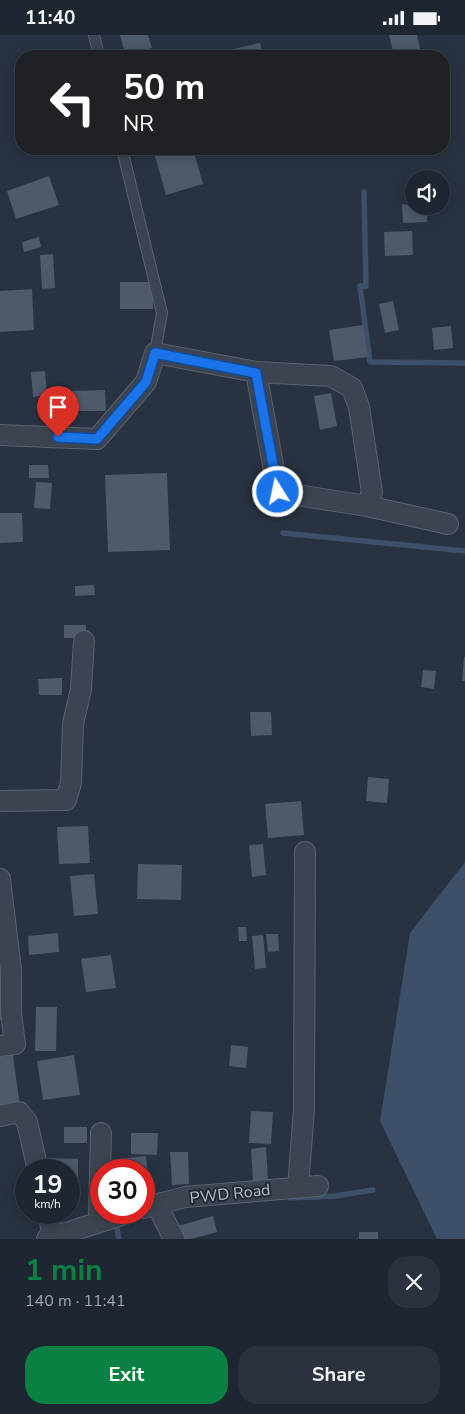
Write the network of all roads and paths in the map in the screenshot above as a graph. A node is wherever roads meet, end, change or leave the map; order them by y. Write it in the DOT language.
graph roads {
  1 [pos="94,35"];
  2 [pos="98,50"];
  3 [pos="123,155"];
  4 [pos="155,353"];
  5 [pos="256,373"];
  6 [pos="0,435"];
  7 [pos="367,506"];
  8 [pos="448,524"];
  9 [pos="84,641"];
  10 [pos="0,801"];
  11 [pos="304,852"];
  12 [pos="0,879"];
  13 [pos="0,1046"];
  14 [pos="0,1117"];
  15 [pos="101,1133"];
  16 [pos="35,1159"];
  17 [pos="101,1159"];
  18 [pos="155,1204"];
  19 [pos="155,1208"];
  20 [pos="49,1224"];
  21 [pos="90,1224"];
  22 [pos="50,1238"];
  23 [pos="174,1239"];
  1 -- 2 [label="lane"];
  3 -- 4 [label="lane"];
  4 -- 5 [label="street"];
  4 -- 6 [label="street"];
  5 -- 7 [label="street"];
  5 -- 7 [label="street"];
  7 -- 8 [label="street"];
  9 -- 10 [label="street"];
  11 -- 18 [label="street, PWD Road"];
  12 -- 13 [label="street"];
  14 -- 16 [label="street"];
  15 -- 17 [label="street"];
  19 -- 23 [label="street"];
  20 -- 22 [label="street"];
  21 -- 22 [label="street"];
}
